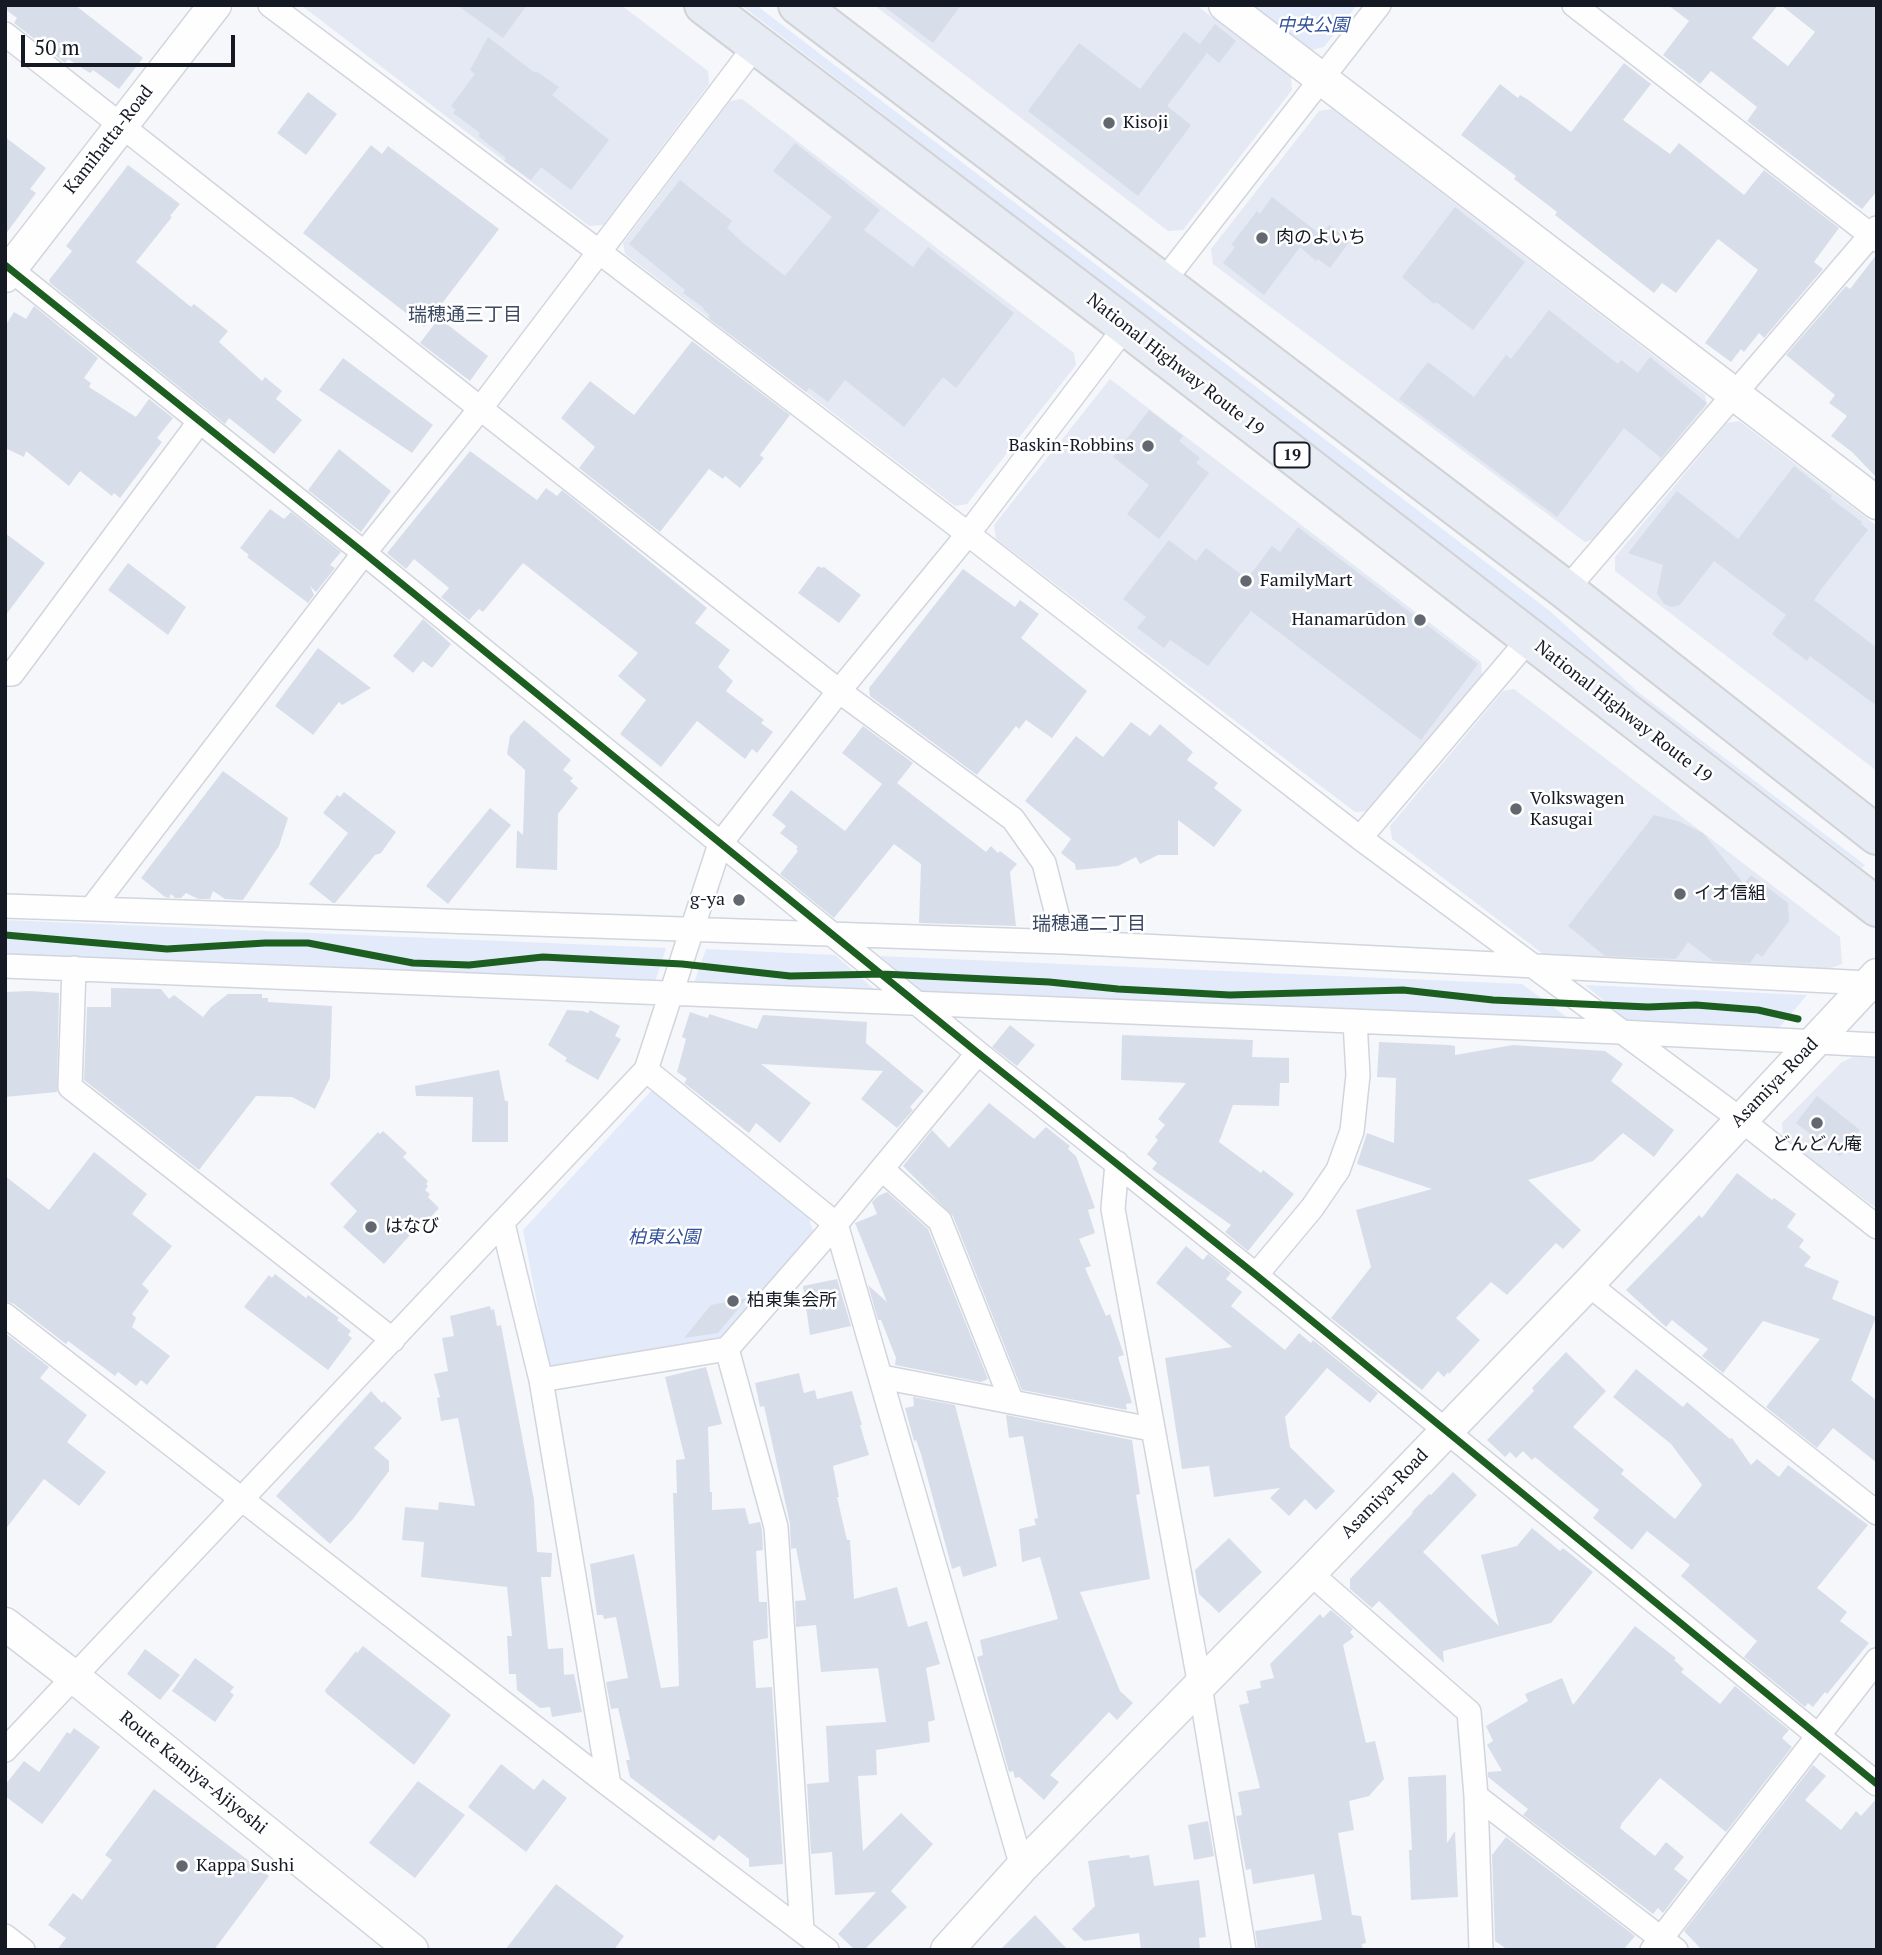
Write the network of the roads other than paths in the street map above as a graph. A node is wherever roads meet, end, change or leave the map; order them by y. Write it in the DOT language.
graph roads {
  1 [pos="215,5"];
  2 [pos="270,5"];
  3 [pos="704,5"];
  4 [pos="798,5"];
  5 [pos="1225,5"];
  6 [pos="1379,5"];
  7 [pos="1574,5"];
  8 [pos="5,34"];
  9 [pos="756,45"];
  10 [pos="1322,79"];
  11 [pos="121,124"];
  12 [pos="1875,234"];
  13 [pos="598,251"];
  14 [pos="7,270"];
  15 [pos="1163,282"];
  16 [pos="1126,326"];
  17 [pos="1733,394"];
  18 [pos="480,409"];
  19 [pos="200,421"];
  20 [pos="1877,503"];
  21 [pos="968,534"];
  22 [pos="365,553"];
  23 [pos="1566,590"];
  24 [pos="1529,639"];
  25 [pos="5,674"];
  26 [pos="839,691"];
  27 [pos="1877,835"];
  28 [pos="1360,838"];
  29 [pos="720,844"];
  30 [pos="5,906"];
  31 [pos="1877,907"];
  32 [pos="92,908"];
  33 [pos="693,929"];
  34 [pos="833,935"];
  35 [pos="1064,942"];
  36 [pos="5,966"];
  37 [pos="1535,966"];
  38 [pos="74,968"];
  39 [pos="1873,979"];
  40 [pos="673,993"];
  41 [pos="917,1002"];
  42 [pos="1355,1021"];
  43 [pos="1620,1032"];
  44 [pos="1814,1043"];
  45 [pos="1877,1045"];
  46 [pos="978,1053"];
  47 [pos="646,1070"];
  48 [pos="1740,1119"];
  49 [pos="1117,1163"];
  50 [pos="882,1169"];
  51 [pos="503,1224"];
  52 [pos="836,1224"];
  53 [pos="1877,1227"];
  54 [pos="1256,1275"];
  55 [pos="1587,1284"];
  56 [pos="5,1315"];
  57 [pos="393,1340"];
  58 [pos="727,1349"];
  59 [pos="882,1377"];
  60 [pos="541,1380"];
  61 [pos="1012,1402"];
  62 [pos="1152,1429"];
  63 [pos="1444,1432"];
  64 [pos="243,1499"];
  65 [pos="1877,1513"];
  66 [pos="1310,1573"];
  67 [pos="5,1624"];
  68 [pos="1877,1660"];
  69 [pos="74,1677"];
  70 [pos="1200,1686"];
  71 [pos="1818,1737"];
  72 [pos="5,1750"];
  73 [pos="1877,1784"];
  74 [pos="609,1785"];
  75 [pos="1476,1796"];
  76 [pos="1022,1867"];
  77 [pos="802,1930"];
  78 [pos="5,1936"];
  79 [pos="1663,1946"];
  80 [pos="23,1950"];
  81 [pos="412,1950"];
  82 [pos="828,1950"];
  83 [pos="947,1950"];
  84 [pos="1244,1950"];
  85 [pos="1481,1950"];
  1 -- 11 [label="street, Kamihatta-Road"];
  2 -- 13 [label="street"];
  3 -- 9 [label="highway, National Highway Route 19 / 19"];
  4 -- 15 [label="highway"];
  5 -- 10 [label="street"];
  6 -- 10 [label="street"];
  7 -- 12 [label="street"];
  8 -- 11 [label="street"];
  9 -- 13 [label="street"];
  9 -- 16 [label="highway, National Highway Route 19 / 19"];
  10 -- 15 [label="street"];
  10 -- 17 [label="street"];
  11 -- 14 [label="street, Kamihatta-Road"];
  11 -- 18 [label="street"];
  12 -- 17 [label="street"];
  13 -- 18 [label="street"];
  13 -- 21 [label="street"];
  14 -- 19 [label="street"];
  15 -- 23 [label="highway"];
  16 -- 21 [label="street"];
  16 -- 24 [label="highway, National Highway Route 19 / 19"];
  17 -- 20 [label="street"];
  17 -- 23 [label="street"];
  18 -- 22 [label="street"];
  18 -- 26 [label="street"];
  19 -- 22 [label="street"];
  19 -- 25 [label="street"];
  21 -- 26 [label="street"];
  21 -- 28 [label="street"];
  22 -- 29 [label="street"];
  22 -- 32 [label="street"];
  23 -- 27 [label="highway"];
  24 -- 28 [label="street"];
  24 -- 31 [label="highway, National Highway Route 19 / 19"];
  26 -- 29 [label="street"];
  26 -- 35 [label="street"];
  28 -- 37 [label="street"];
  29 -- 33 [label="street"];
  29 -- 34 [label="street"];
  30 -- 32 [label="street"];
  32 -- 33 [label="street"];
  33 -- 34 [label="street"];
  33 -- 40 [label="street"];
  34 -- 35 [label="street"];
  34 -- 41 [label="street"];
  35 -- 37 [label="street"];
  36 -- 38 [label="street"];
  37 -- 39 [label="street"];
  37 -- 43 [label="street"];
  38 -- 40 [label="street"];
  38 -- 57 [label="street"];
  39 -- 44 [label="street, Asamiya-Road"];
  40 -- 41 [label="street"];
  40 -- 47 [label="street"];
  41 -- 42 [label="street"];
  41 -- 46 [label="street"];
  42 -- 43 [label="street"];
  42 -- 54 [label="street"];
  43 -- 44 [label="street"];
  43 -- 48 [label="street"];
  44 -- 45 [label="street"];
  44 -- 48 [label="street, Asamiya-Road"];
  46 -- 49 [label="street"];
  46 -- 50 [label="street"];
  47 -- 51 [label="street"];
  47 -- 52 [label="street"];
  48 -- 53 [label="street"];
  48 -- 55 [label="street, Asamiya-Road"];
  49 -- 54 [label="street"];
  49 -- 62 [label="street"];
  50 -- 52 [label="street"];
  50 -- 61 [label="street"];
  51 -- 57 [label="street"];
  51 -- 60 [label="street"];
  52 -- 58 [label="street"];
  52 -- 59 [label="street"];
  54 -- 63 [label="street"];
  55 -- 63 [label="street, Asamiya-Road"];
  55 -- 65 [label="street"];
  56 -- 64 [label="street"];
  57 -- 64 [label="street"];
  58 -- 60 [label="street"];
  58 -- 77 [label="street"];
  59 -- 61 [label="street"];
  59 -- 76 [label="street"];
  60 -- 74 [label="street"];
  61 -- 62 [label="street"];
  62 -- 70 [label="street"];
  63 -- 66 [label="street, Asamiya-Road"];
  63 -- 71 [label="street"];
  64 -- 69 [label="street"];
  64 -- 74 [label="street"];
  66 -- 70 [label="street, Asamiya-Road"];
  66 -- 75 [label="street"];
  67 -- 69 [label="street, Route Kamiya-Ajiyoshi"];
  68 -- 71 [label="street"];
  69 -- 72 [label="street"];
  69 -- 81 [label="street, Route Kamiya-Ajiyoshi"];
  70 -- 76 [label="street, Asamiya-Road"];
  70 -- 84 [label="street"];
  71 -- 73 [label="street"];
  71 -- 79 [label="street"];
  74 -- 77 [label="street"];
  75 -- 79 [label="street"];
  75 -- 85 [label="street"];
  76 -- 83 [label="street, Asamiya-Road"];
  77 -- 82 [label="street"];
  78 -- 80 [label="street"];
}
